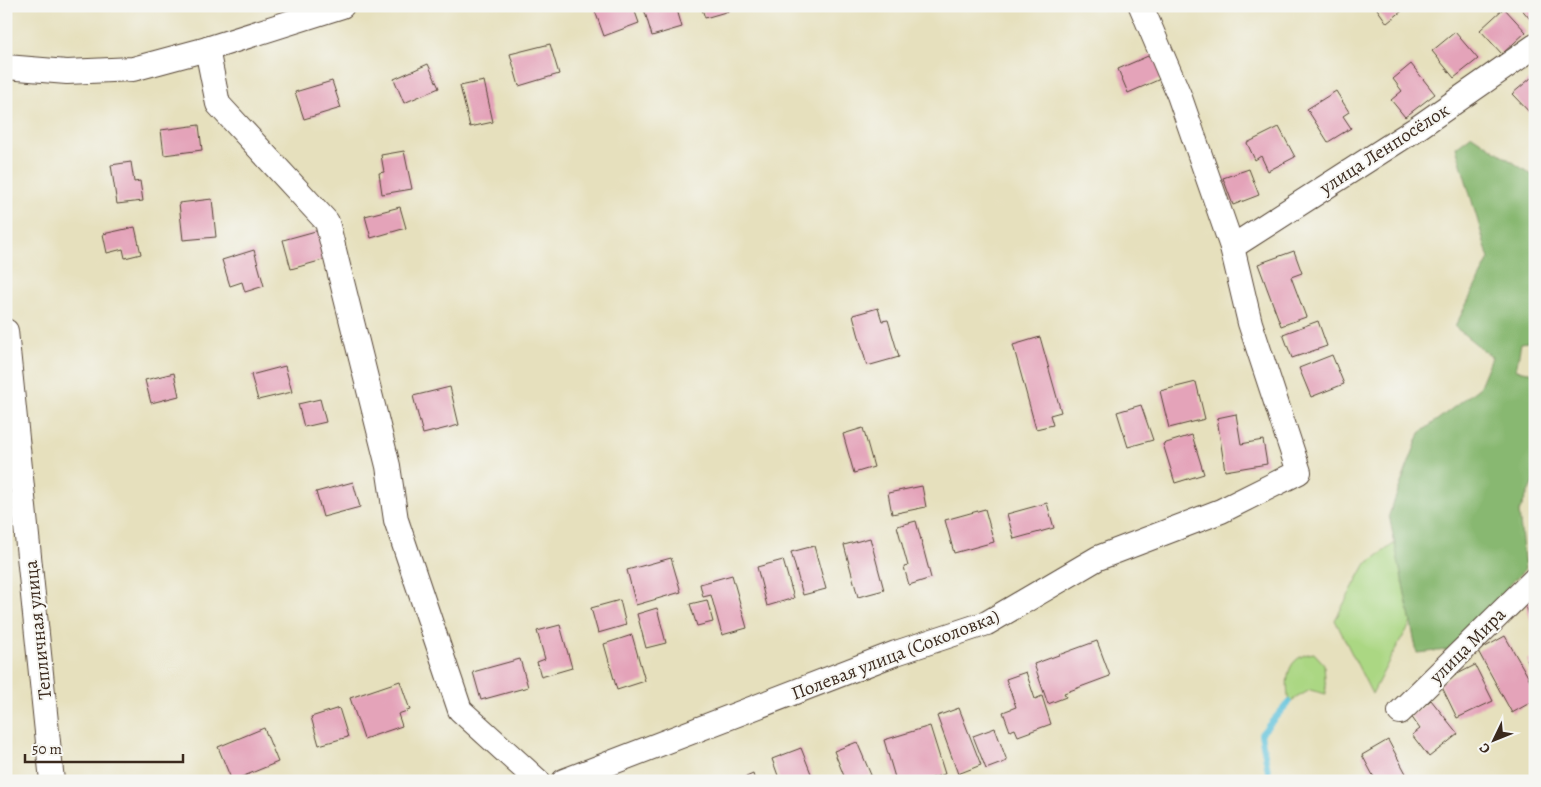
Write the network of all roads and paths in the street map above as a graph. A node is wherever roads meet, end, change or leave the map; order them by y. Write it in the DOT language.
graph roads {
  1 [pos="342,6"];
  2 [pos="1142,6"];
  3 [pos="1535,46"];
  4 [pos="207,49"];
  5 [pos="6,67"];
  6 [pos="1232,247"];
  7 [pos="6,331"];
  8 [pos="1535,579"];
  9 [pos="1400,712"];
  10 [pos="52,781"];
  11 [pos="538,781"];
  12 [pos="564,781"];
  1 -- 4 [label="street"];
  2 -- 6 [label="street"];
  3 -- 6 [label="street, улица Ленпосёлок"];
  4 -- 5 [label="street"];
  4 -- 11 [label="street"];
  6 -- 12 [label="street, Полевая улица (Соколовка)"];
  7 -- 10 [label="street, Тепличная улица"];
  8 -- 9 [label="street, улица Мира"];
}
